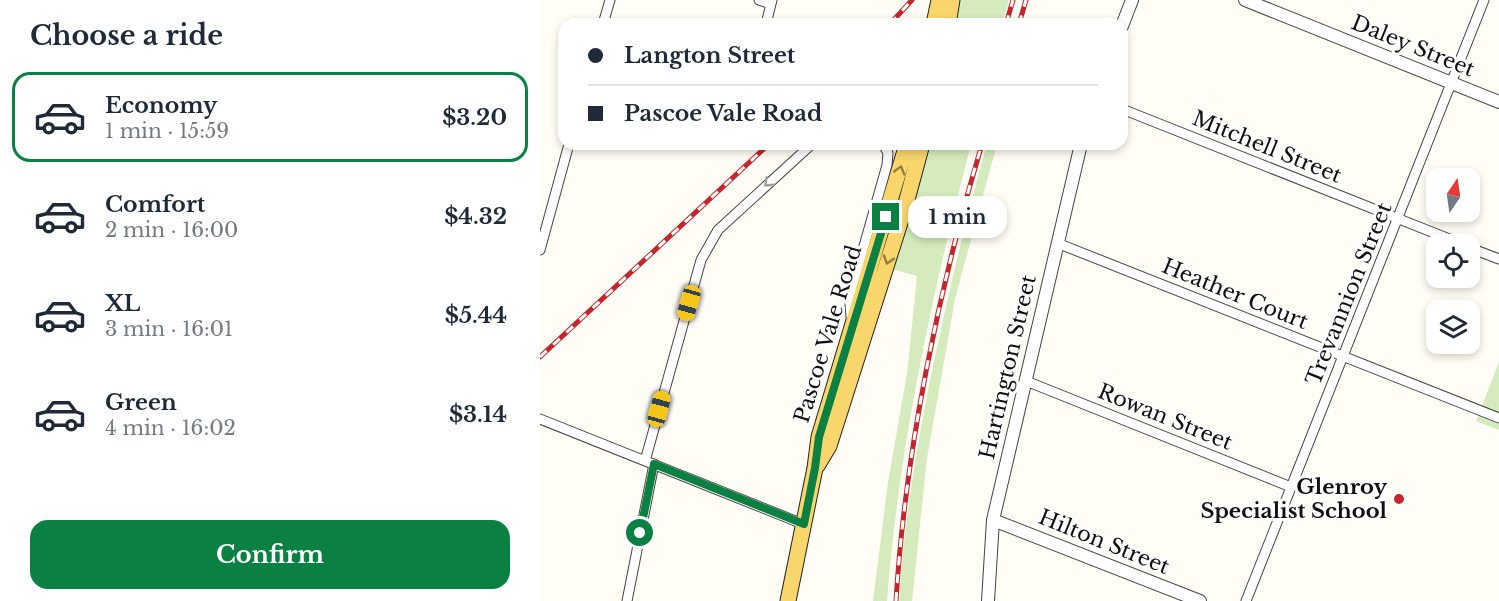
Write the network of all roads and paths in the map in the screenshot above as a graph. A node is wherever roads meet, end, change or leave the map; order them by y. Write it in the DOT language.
graph roads {
  1 [pos="610,0"];
  2 [pos="759,0"];
  3 [pos="939,0"];
  4 [pos="952,0"];
  5 [pos="1132,0"];
  6 [pos="1245,0"];
  7 [pos="1484,0"];
  8 [pos="772,2"];
  9 [pos="605,18"];
  10 [pos="768,18"];
  11 [pos="935,18"];
  12 [pos="949,18"];
  13 [pos="1125,18"];
  14 [pos="1451,83"];
  15 [pos="1499,102"];
  16 [pos="1128,111"];
  17 [pos="567,150"];
  18 [pos="805,150"];
  19 [pos="886,150"];
  20 [pos="905,150"];
  21 [pos="920,150"];
  22 [pos="1080,150"];
  23 [pos="1398,219"];
  24 [pos="1436,234"];
  25 [pos="1057,243"];
  26 [pos="540,250"];
  27 [pos="1480,252"];
  28 [pos="1499,259"];
  29 [pos="852,326"];
  30 [pos="1343,356"];
  31 [pos="1026,381"];
  32 [pos="1499,418"];
  33 [pos="541,419"];
  34 [pos="650,462"];
  35 [pos="815,468"];
  36 [pos="1291,487"];
  37 [pos="993,520"];
  38 [pos="804,524"];
  39 [pos="627,601"];
  40 [pos="788,601"];
  41 [pos="988,601"];
  42 [pos="1200,601"];
  43 [pos="1246,601"];
  1 -- 9 [label="street"];
  2 -- 8 [label="street"];
  3 -- 11 [label="main road"];
  4 -- 12 [label="main road"];
  5 -- 13 [label="street"];
  6 -- 14 [label="street, Daley Street"];
  7 -- 14 [label="street, Trevannion Street"];
  8 -- 10 [label="street"];
  14 -- 15 [label="street, Daley Street"];
  14 -- 23 [label="street, Trevannion Street"];
  16 -- 23 [label="street, Mitchell Street"];
  17 -- 26 [label="street"];
  18 -- 34 [label="street, one-way"];
  19 -- 29 [label="street"];
  29 -- 20 [label="main road, Pascoe Vale Road, one-way"];
  21 -- 35 [label="main road, Pascoe Vale Road, one-way"];
  22 -- 25 [label="street, Hartington Street"];
  23 -- 24 [label="street, Mitchell Street"];
  23 -- 30 [label="street, Trevannion Street"];
  25 -- 30 [label="street, Heather Court"];
  25 -- 31 [label="street, Hartington Street"];
  27 -- 28 [label="street"];
  29 -- 35 [label="main road, Pascoe Vale Road"];
  30 -- 32 [label="street, Heather Court"];
  30 -- 36 [label="street, Trevannion Street"];
  31 -- 36 [label="street, Rowan Street"];
  31 -- 37 [label="street, Hartington Street"];
  33 -- 34 [label="street"];
  34 -- 38 [label="street"];
  34 -- 39 [label="street"];
  35 -- 38 [label="main road, Pascoe Vale Road"];
  36 -- 43 [label="street, Trevannion Street"];
  37 -- 41 [label="street, Hartington Street"];
  37 -- 42 [label="street, Hilton Street"];
  38 -- 40 [label="main road, Pascoe Vale Road"];
}
